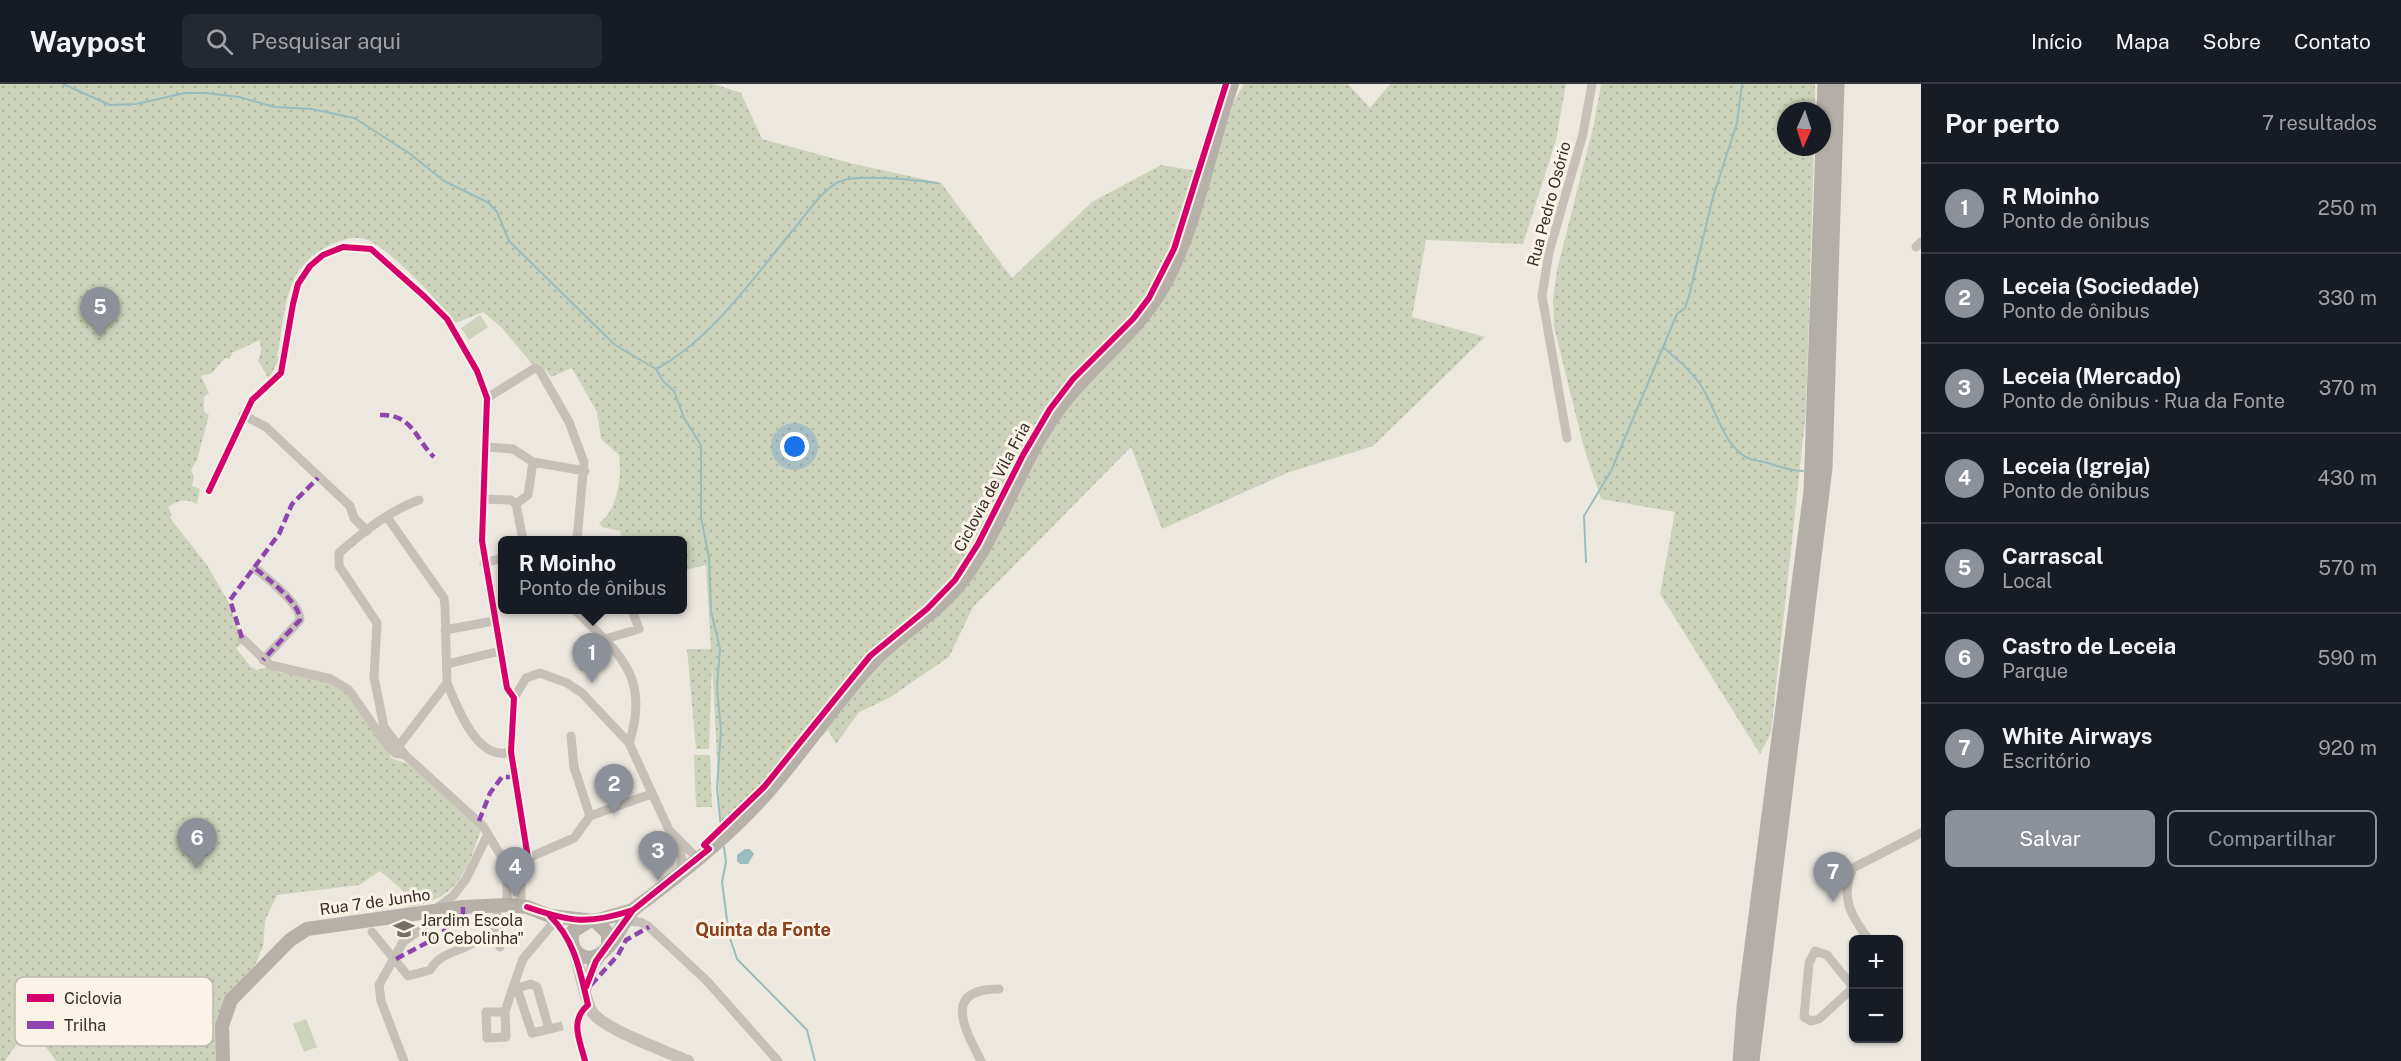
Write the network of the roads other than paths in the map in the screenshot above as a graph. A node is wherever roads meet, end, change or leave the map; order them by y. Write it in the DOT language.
graph roads {
  1 [pos="1232,84"];
  2 [pos="1592,84"];
  3 [pos="1825,84"];
  4 [pos="1837,84"];
  5 [pos="488,398"];
  6 [pos="243,415"];
  7 [pos="1568,438"];
  8 [pos="487,447"];
  9 [pos="486,460"];
  10 [pos="474,461"];
  11 [pos="533,462"];
  12 [pos="585,471"];
  13 [pos="209,491"];
  14 [pos="483,499"];
  15 [pos="419,500"];
  16 [pos="516,504"];
  17 [pos="387,517"];
  18 [pos="367,531"];
  19 [pos="522,536"];
  20 [pos="577,536"];
  21 [pos="498,559"];
  22 [pos="484,562"];
  23 [pos="256,569"];
  24 [pos="580,614"];
  25 [pos="634,614"];
  26 [pos="494,621"];
  27 [pos="445,630"];
  28 [pos="242,638"];
  29 [pos="605,639"];
  30 [pos="500,651"];
  31 [pos="263,660"];
  32 [pos="447,664"];
  33 [pos="447,683"];
  34 [pos="514,698"];
  35 [pos="571,736"];
  36 [pos="630,743"];
  37 [pos="398,747"];
  38 [pos="511,753"];
  39 [pos="405,755"];
  40 [pos="651,795"];
  41 [pos="590,816"];
  42 [pos="1921,833"];
  43 [pos="488,834"];
  44 [pos="676,839"];
  45 [pos="698,859"];
  46 [pos="524,861"];
  47 [pos="507,866"];
  48 [pos="680,874"];
  49 [pos="513,906"];
  50 [pos="435,910"];
  51 [pos="632,912"];
  52 [pos="553,919"];
  53 [pos="592,921"];
  54 [pos="497,929"];
  55 [pos="372,932"];
  56 [pos="1866,935"];
  57 [pos="573,946"];
  58 [pos="500,947"];
  59 [pos="605,950"];
  60 [pos="393,957"];
  61 [pos="515,987"];
  62 [pos="586,987"];
  63 [pos="1853,987"];
  64 [pos="999,989"];
  65 [pos="588,1005"];
  66 [pos="505,1012"];
  67 [pos="224,1061"];
  68 [pos="404,1061"];
  69 [pos="585,1061"];
  70 [pos="688,1061"];
  71 [pos="778,1061"];
  72 [pos="981,1061"];
  73 [pos="1740,1061"];
  74 [pos="1752,1061"];
  1 -- 45 [label="main road"];
  2 -- 7 [label="street, Rua Pedro Osório"];
  3 -- 73 [label="main road"];
  4 -- 74 [label="main road"];
  5 -- 6 [label="street"];
  5 -- 8 [label="street"];
  5 -- 12 [label="street"];
  6 -- 13 [label="street"];
  6 -- 18 [label="street"];
  8 -- 9 [label="street"];
  8 -- 11 [label="street"];
  9 -- 10 [label="street"];
  9 -- 14 [label="street"];
  11 -- 12 [label="street"];
  11 -- 16 [label="street"];
  12 -- 20 [label="street"];
  14 -- 16 [label="street"];
  14 -- 22 [label="street"];
  15 -- 17 [label="street"];
  16 -- 19 [label="street"];
  17 -- 18 [label="street"];
  17 -- 27 [label="street"];
  18 -- 37 [label="street"];
  21 -- 22 [label="street"];
  22 -- 26 [label="street"];
  23 -- 31 [label="street"];
  24 -- 29 [label="street"];
  25 -- 29 [label="street"];
  26 -- 27 [label="street"];
  26 -- 30 [label="street"];
  27 -- 32 [label="street"];
  28 -- 31 [label="street"];
  29 -- 36 [label="street"];
  30 -- 32 [label="street"];
  30 -- 34 [label="street"];
  31 -- 39 [label="street"];
  32 -- 33 [label="street"];
  33 -- 37 [label="street"];
  33 -- 38 [label="street"];
  34 -- 36 [label="street"];
  34 -- 38 [label="street"];
  35 -- 41 [label="street"];
  36 -- 40 [label="street"];
  37 -- 39 [label="street"];
  38 -- 46 [label="street"];
  39 -- 43 [label="street"];
  40 -- 41 [label="street"];
  40 -- 44 [label="street"];
  41 -- 46 [label="street"];
  42 -- 56 [label="street"];
  43 -- 47 [label="street"];
  43 -- 50 [label="street"];
  44 -- 45 [label="street"];
  44 -- 48 [label="street"];
  45 -- 48 [label="main road"];
  46 -- 47 [label="street"];
  46 -- 49 [label="street"];
  47 -- 49 [label="street"];
  48 -- 51 [label="main road"];
  49 -- 50 [label="main road, Rua 7 de Junho"];
  49 -- 52 [label="main road"];
  49 -- 54 [label="street"];
  50 -- 60 [label="street"];
  50 -- 67 [label="main road, Rua 7 de Junho"];
  51 -- 53 [label="main road"];
  51 -- 59 [label="main road"];
  51 -- 71 [label="street"];
  52 -- 53 [label="main road"];
  52 -- 57 [label="main road"];
  52 -- 61 [label="street"];
  53 -- 57 [label="main road"];
  53 -- 59 [label="main road"];
  54 -- 58 [label="street"];
  54 -- 60 [label="street"];
  55 -- 60 [label="street"];
  57 -- 59 [label="main road"];
  57 -- 62 [label="street"];
  59 -- 62 [label="street"];
  60 -- 68 [label="street"];
  61 -- 61 [label="street"];
  61 -- 66 [label="street"];
  62 -- 65 [label="street"];
  63 -- 63 [label="street"];
  64 -- 72 [label="street"];
  65 -- 69 [label="street"];
  65 -- 70 [label="street"];
}
